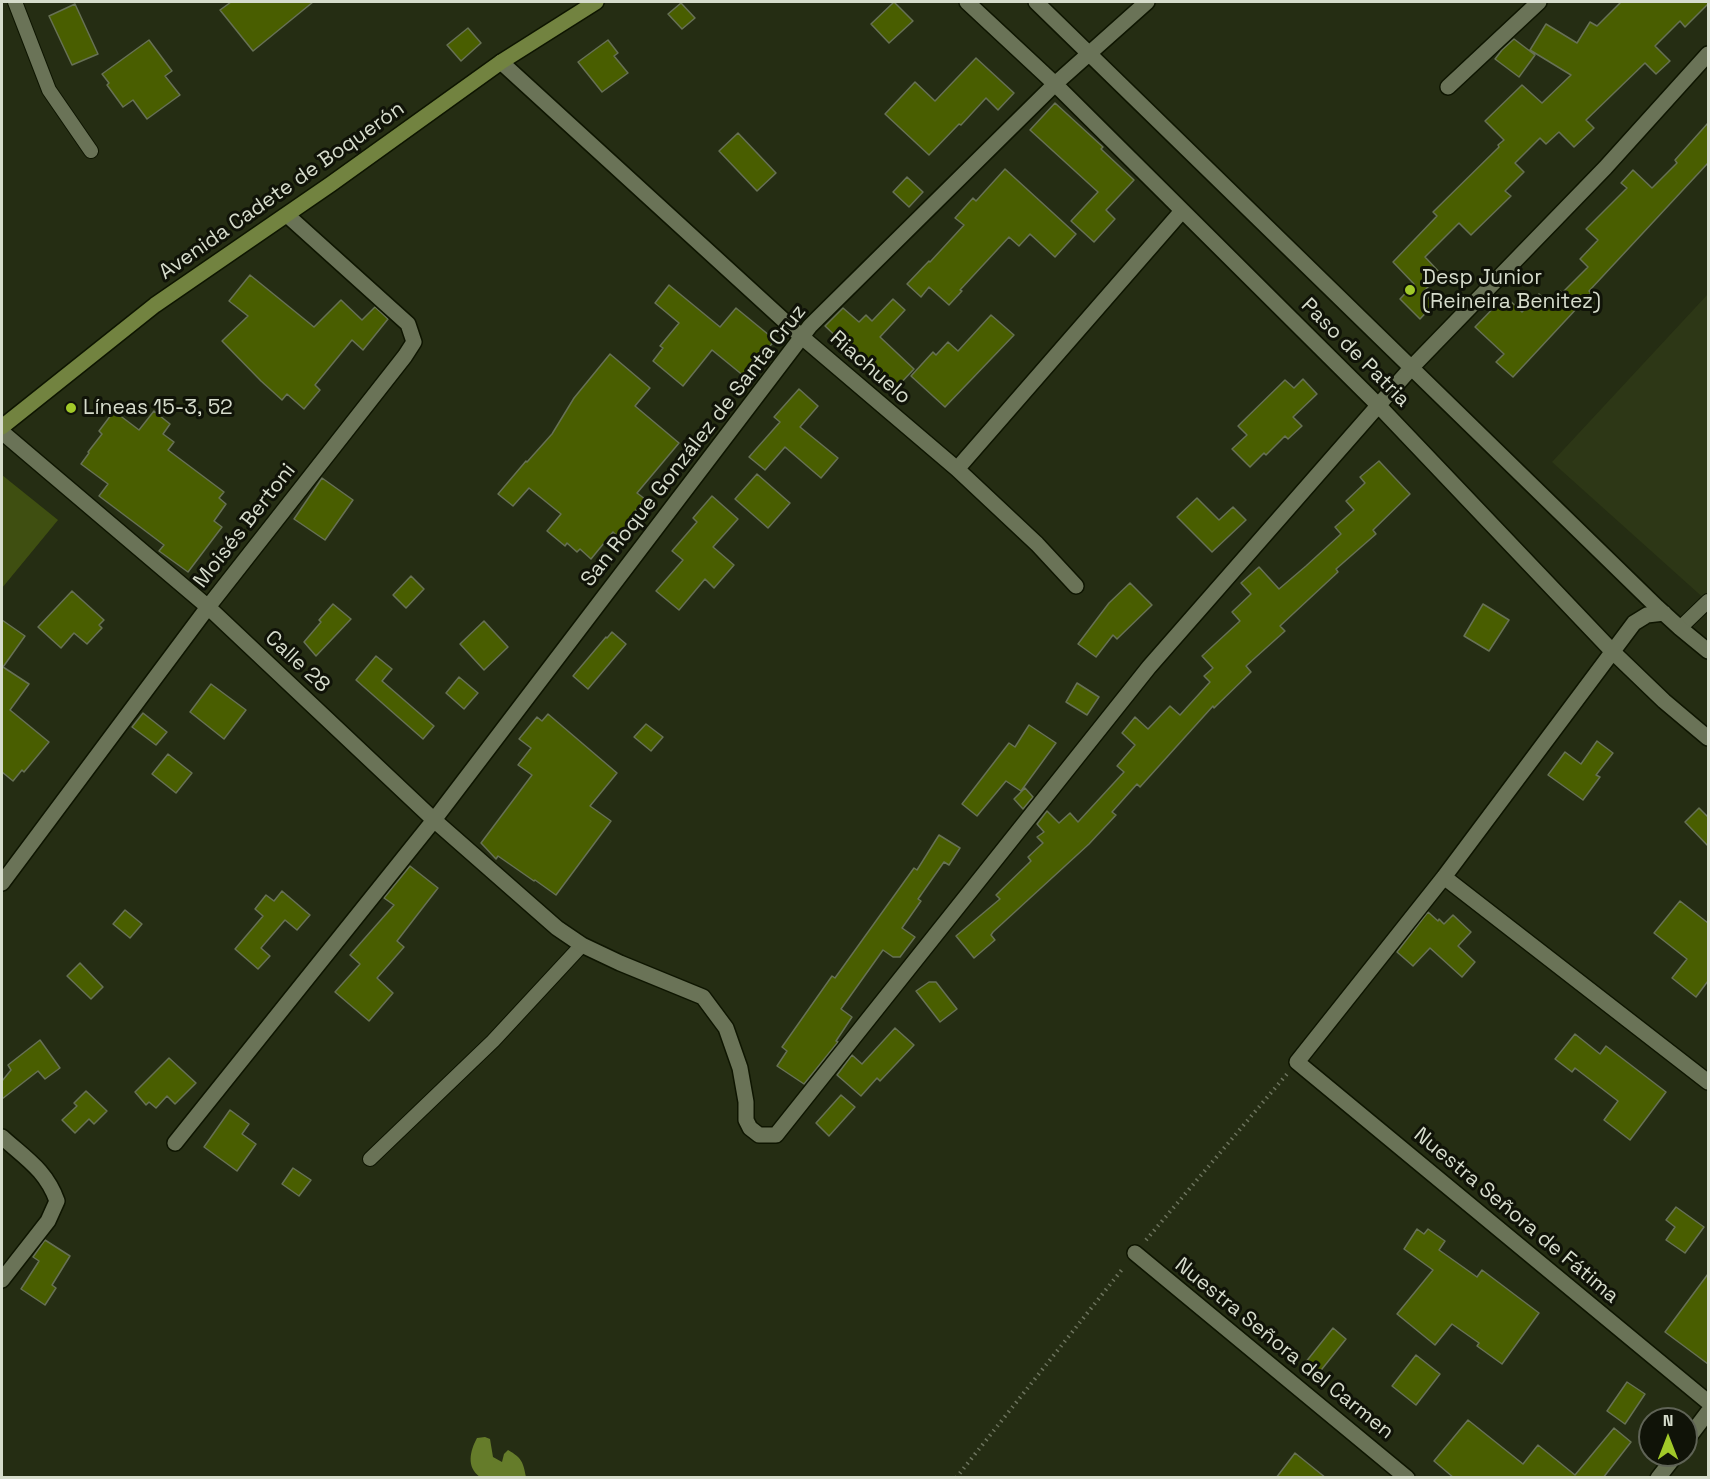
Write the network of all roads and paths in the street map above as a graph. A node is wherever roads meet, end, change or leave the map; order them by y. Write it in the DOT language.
graph roads {
  1 [pos="15,2"];
  2 [pos="596,2"];
  3 [pos="967,2"];
  4 [pos="1036,2"];
  5 [pos="1147,2"];
  6 [pos="1539,2"];
  7 [pos="1088,54"];
  8 [pos="1708,54"];
  9 [pos="501,62"];
  10 [pos="1055,84"];
  11 [pos="1448,87"];
  12 [pos="91,151"];
  13 [pos="1182,211"];
  14 [pos="288,214"];
  15 [pos="802,337"];
  16 [pos="1412,367"];
  17 [pos="1378,405"];
  18 [pos="2,427"];
  19 [pos="2,432"];
  20 [pos="957,469"];
  21 [pos="1076,586"];
  22 [pos="1708,601"];
  23 [pos="208,607"];
  24 [pos="1664,613"];
  25 [pos="1680,628"];
  26 [pos="1708,651"];
  27 [pos="1613,652"];
  28 [pos="1708,738"];
  29 [pos="434,820"];
  30 [pos="1444,877"];
  31 [pos="2,884"];
  32 [pos="582,945"];
  33 [pos="1708,1082"];
  34 [pos="2,1137"];
  35 [pos="175,1143"];
  36 [pos="370,1159"];
  37 [pos="1135,1253"];
  38 [pos="2,1280"];
  39 [pos="1708,1402"];
  40 [pos="1708,1412"];
  41 [pos="1698,1426"];
  42 [pos="1407,1478"];
  1 -- 12 [label="lane"];
  2 -- 9 [label="main road, Avenida Cadete de Boquerón"];
  3 -- 10 [label="street, Paso de Patria"];
  4 -- 7 [label="street, Paso de Patria"];
  5 -- 7 [label="street, San Roque González de Santa Cruz"];
  6 -- 11 [label="street"];
  7 -- 10 [label="street, San Roque González de Santa Cruz"];
  7 -- 16 [label="street, Paso de Patria"];
  8 -- 16 [label="street"];
  9 -- 14 [label="main road, Avenida Cadete de Boquerón"];
  9 -- 15 [label="street, Riachuelo"];
  10 -- 13 [label="street, Paso de Patria"];
  10 -- 15 [label="street, San Roque González de Santa Cruz"];
  13 -- 17 [label="street, Paso de Patria"];
  13 -- 20 [label="street"];
  14 -- 18 [label="main road, Avenida Cadete de Boquerón"];
  14 -- 23 [label="street, Moisés Bertoni"];
  15 -- 20 [label="street, Riachuelo"];
  15 -- 29 [label="street, San Roque González de Santa Cruz"];
  16 -- 17 [label="street"];
  16 -- 24 [label="street, Paso de Patria"];
  17 -- 27 [label="street, Paso de Patria"];
  17 -- 32 [label="street, Calle 28"];
  19 -- 23 [label="street, Calle 28"];
  20 -- 21 [label="street, Riachuelo"];
  22 -- 25 [label="lane"];
  23 -- 29 [label="street, Calle 28"];
  23 -- 31 [label="street, Moisés Bertoni"];
  24 -- 25 [label="street, Paso de Patria"];
  24 -- 27 [label="street"];
  25 -- 26 [label="street, Paso de Patria"];
  27 -- 28 [label="street, Paso de Patria"];
  27 -- 30 [label="street"];
  29 -- 32 [label="street, Calle 28"];
  29 -- 35 [label="street, San Roque González de Santa Cruz"];
  30 -- 33 [label="street"];
  30 -- 39 [label="street, Nuestra Señora de Fátima"];
  32 -- 36 [label="lane"];
  34 -- 38 [label="street"];
  37 -- 42 [label="street, Nuestra Señora del Carmen"];
  40 -- 41 [label="street"];
}
